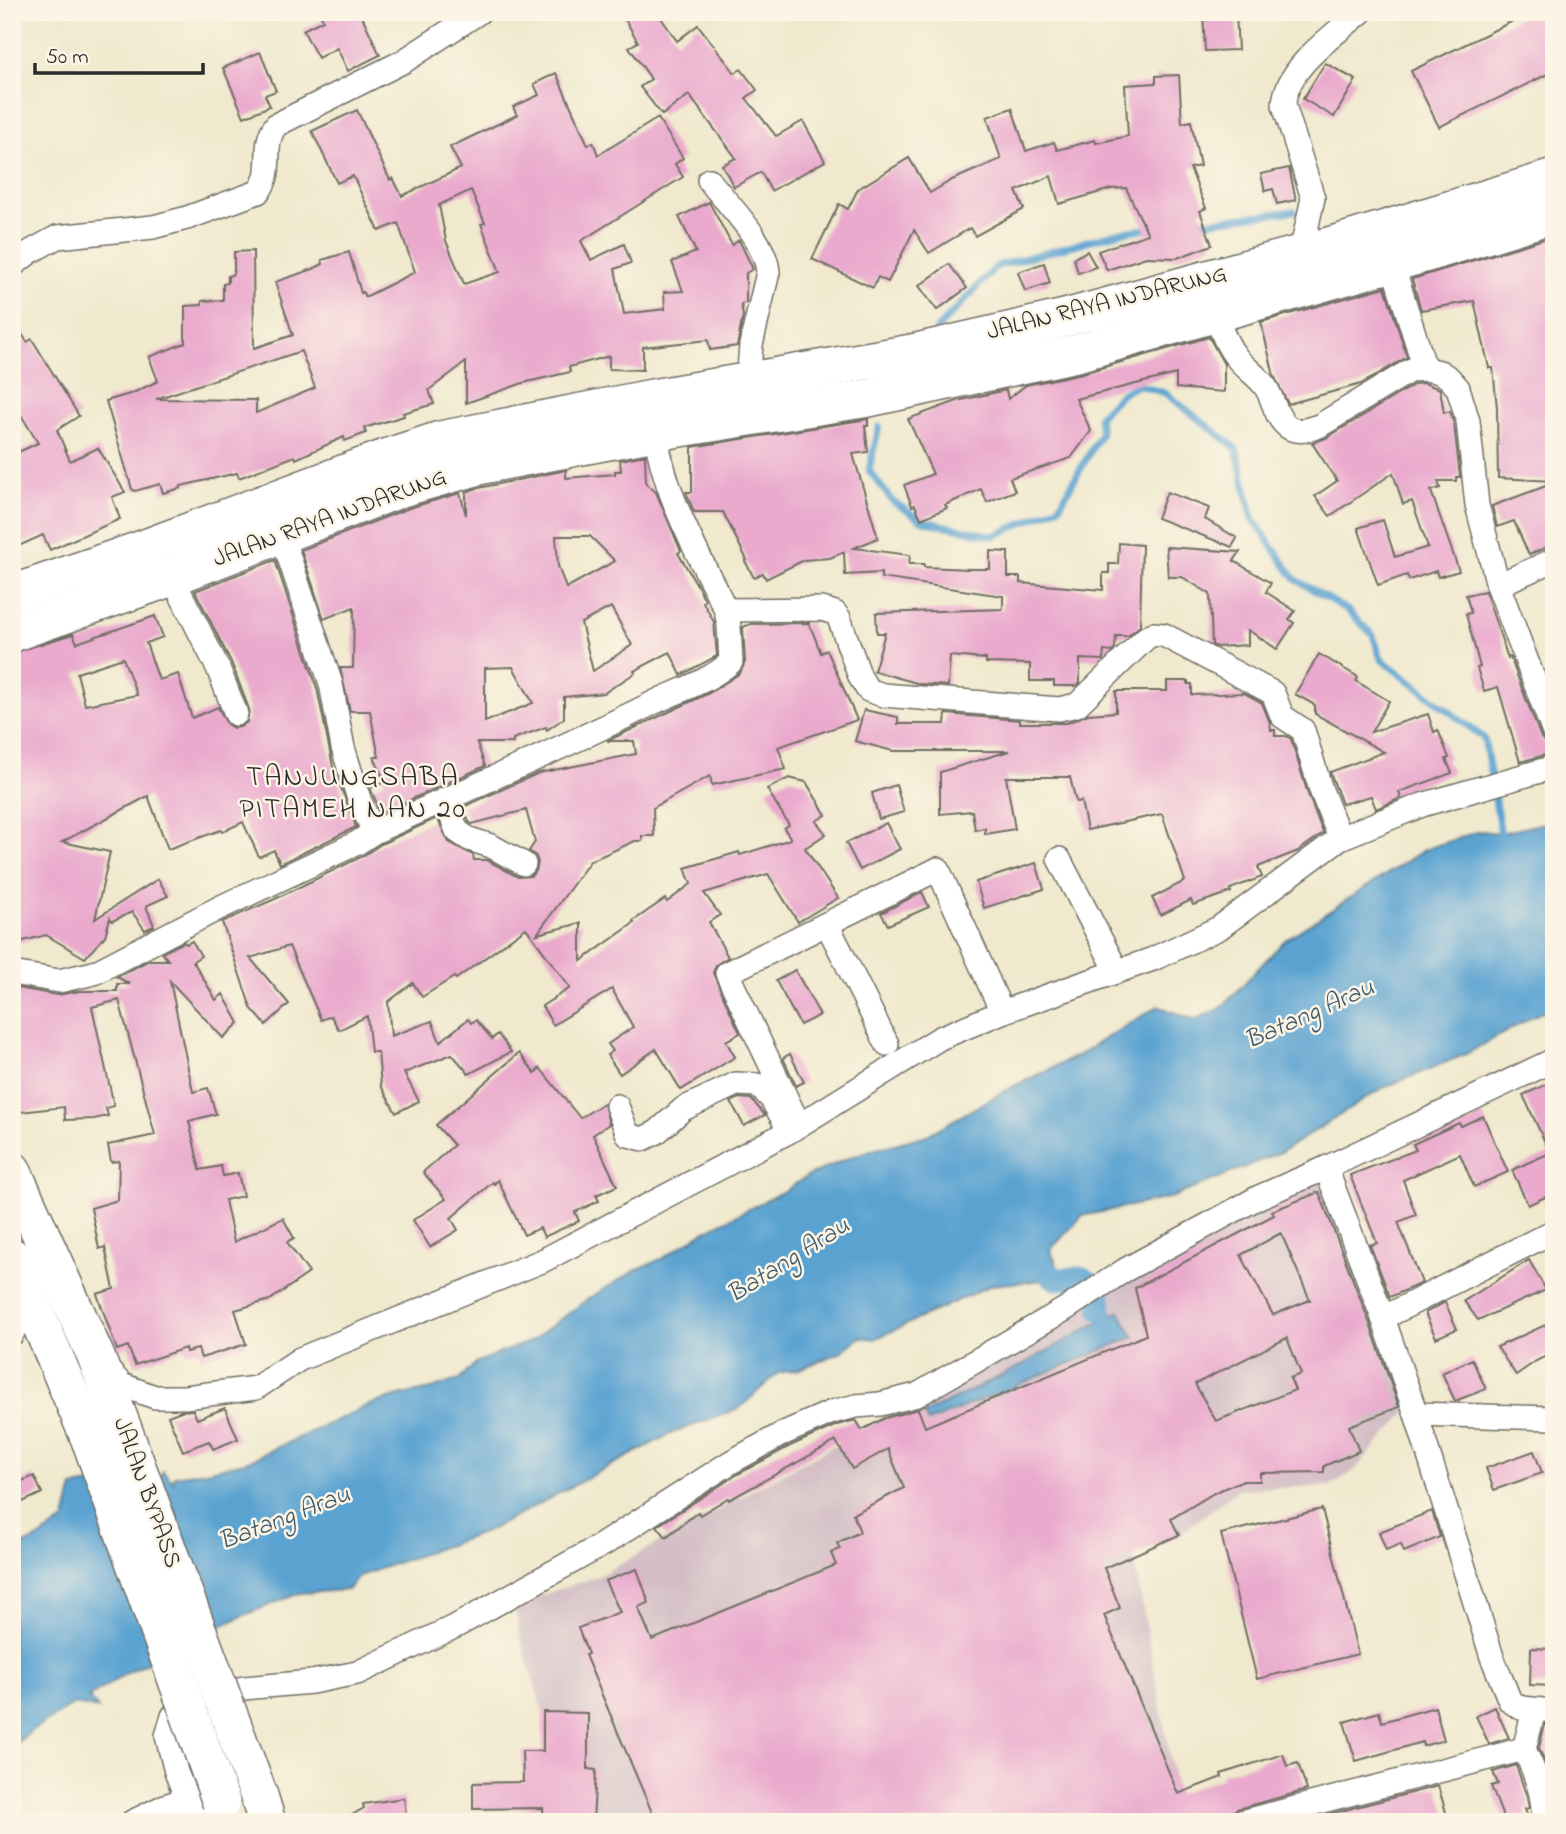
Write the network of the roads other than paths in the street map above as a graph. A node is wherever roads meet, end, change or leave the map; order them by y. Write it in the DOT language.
graph roads {
  1 [pos="479,12"];
  2 [pos="1361,12"];
  3 [pos="1554,178"];
  4 [pos="709,180"];
  5 [pos="1554,214"];
  6 [pos="1301,253"];
  7 [pos="1392,263"];
  8 [pos="12,266"];
  9 [pos="1215,314"];
  10 [pos="1425,369"];
  11 [pos="748,383"];
  12 [pos="654,415"];
  13 [pos="282,536"];
  14 [pos="1554,561"];
  15 [pos="172,577"];
  16 [pos="1498,586"];
  17 [pos="12,594"];
  18 [pos="726,610"];
  19 [pos="12,633"];
  20 [pos="236,715"];
  21 [pos="1554,733"];
  22 [pos="1554,767"];
  23 [pos="445,799"];
  24 [pos="374,832"];
  25 [pos="1340,838"];
  26 [pos="1059,859"];
  27 [pos="524,863"];
  28 [pos="827,924"];
  29 [pos="1117,971"];
  30 [pos="12,973"];
  31 [pos="1002,1012"];
  32 [pos="887,1044"];
  33 [pos="1554,1060"];
  34 [pos="617,1106"];
  35 [pos="795,1128"];
  36 [pos="1326,1168"];
  37 [pos="12,1170"];
  38 [pos="1554,1231"];
  39 [pos="12,1257"];
  40 [pos="28,1298"];
  41 [pos="1383,1318"];
  42 [pos="12,1334"];
  43 [pos="96,1357"];
  44 [pos="1416,1414"];
  45 [pos="1554,1418"];
  46 [pos="107,1435"];
  47 [pos="1544,1711"];
  48 [pos="1524,1749"];
  49 [pos="263,1809"];
  50 [pos="209,1811"];
  51 [pos="132,1822"];
  52 [pos="1241,1822"];
  53 [pos="1543,1822"];
  1 -- 8 [label="street"];
  2 -- 6 [label="street"];
  3 -- 6 [label="highway, JALAN RAYA INDARUNG"];
  4 -- 11 [label="street"];
  5 -- 7 [label="highway, JALAN RAYA INDARUNG"];
  6 -- 11 [label="highway, JALAN RAYA INDARUNG"];
  7 -- 9 [label="highway, JALAN RAYA INDARUNG"];
  7 -- 10 [label="street"];
  9 -- 10 [label="street"];
  9 -- 12 [label="highway, JALAN RAYA INDARUNG"];
  10 -- 16 [label="street"];
  11 -- 12 [label="highway, JALAN RAYA INDARUNG"];
  12 -- 13 [label="highway, JALAN RAYA INDARUNG"];
  12 -- 17 [label="highway, JALAN RAYA INDARUNG"];
  12 -- 18 [label="street"];
  13 -- 15 [label="highway, JALAN RAYA INDARUNG"];
  13 -- 24 [label="street"];
  14 -- 16 [label="street"];
  15 -- 19 [label="highway, JALAN RAYA INDARUNG"];
  15 -- 20 [label="street"];
  16 -- 21 [label="street"];
  18 -- 23 [label="street"];
  18 -- 25 [label="street"];
  22 -- 25 [label="street"];
  23 -- 24 [label="street"];
  23 -- 27 [label="street"];
  24 -- 30 [label="street"];
  25 -- 29 [label="street"];
  26 -- 29 [label="street"];
  28 -- 31 [label="street"];
  28 -- 32 [label="street"];
  28 -- 35 [label="street"];
  29 -- 31 [label="street"];
  31 -- 35 [label="street"];
  33 -- 36 [label="street"];
  34 -- 35 [label="street"];
  35 -- 43 [label="street"];
  36 -- 41 [label="street"];
  36 -- 50 [label="street"];
  37 -- 43 [label="highway, JALAN BYPASS"];
  38 -- 41 [label="street"];
  39 -- 40 [label="highway, JALAN BYPASS"];
  40 -- 42 [label="street"];
  40 -- 46 [label="highway, JALAN BYPASS"];
  41 -- 44 [label="street"];
  43 -- 46 [label="highway, JALAN BYPASS"];
  44 -- 45 [label="street"];
  44 -- 47 [label="street"];
  46 -- 49 [label="highway, JALAN BYPASS, bridge"];
  46 -- 50 [label="highway, JALAN BYPASS, bridge"];
  47 -- 48 [label="street"];
  48 -- 52 [label="street"];
  48 -- 53 [label="street"];
  50 -- 51 [label="street"];
}
